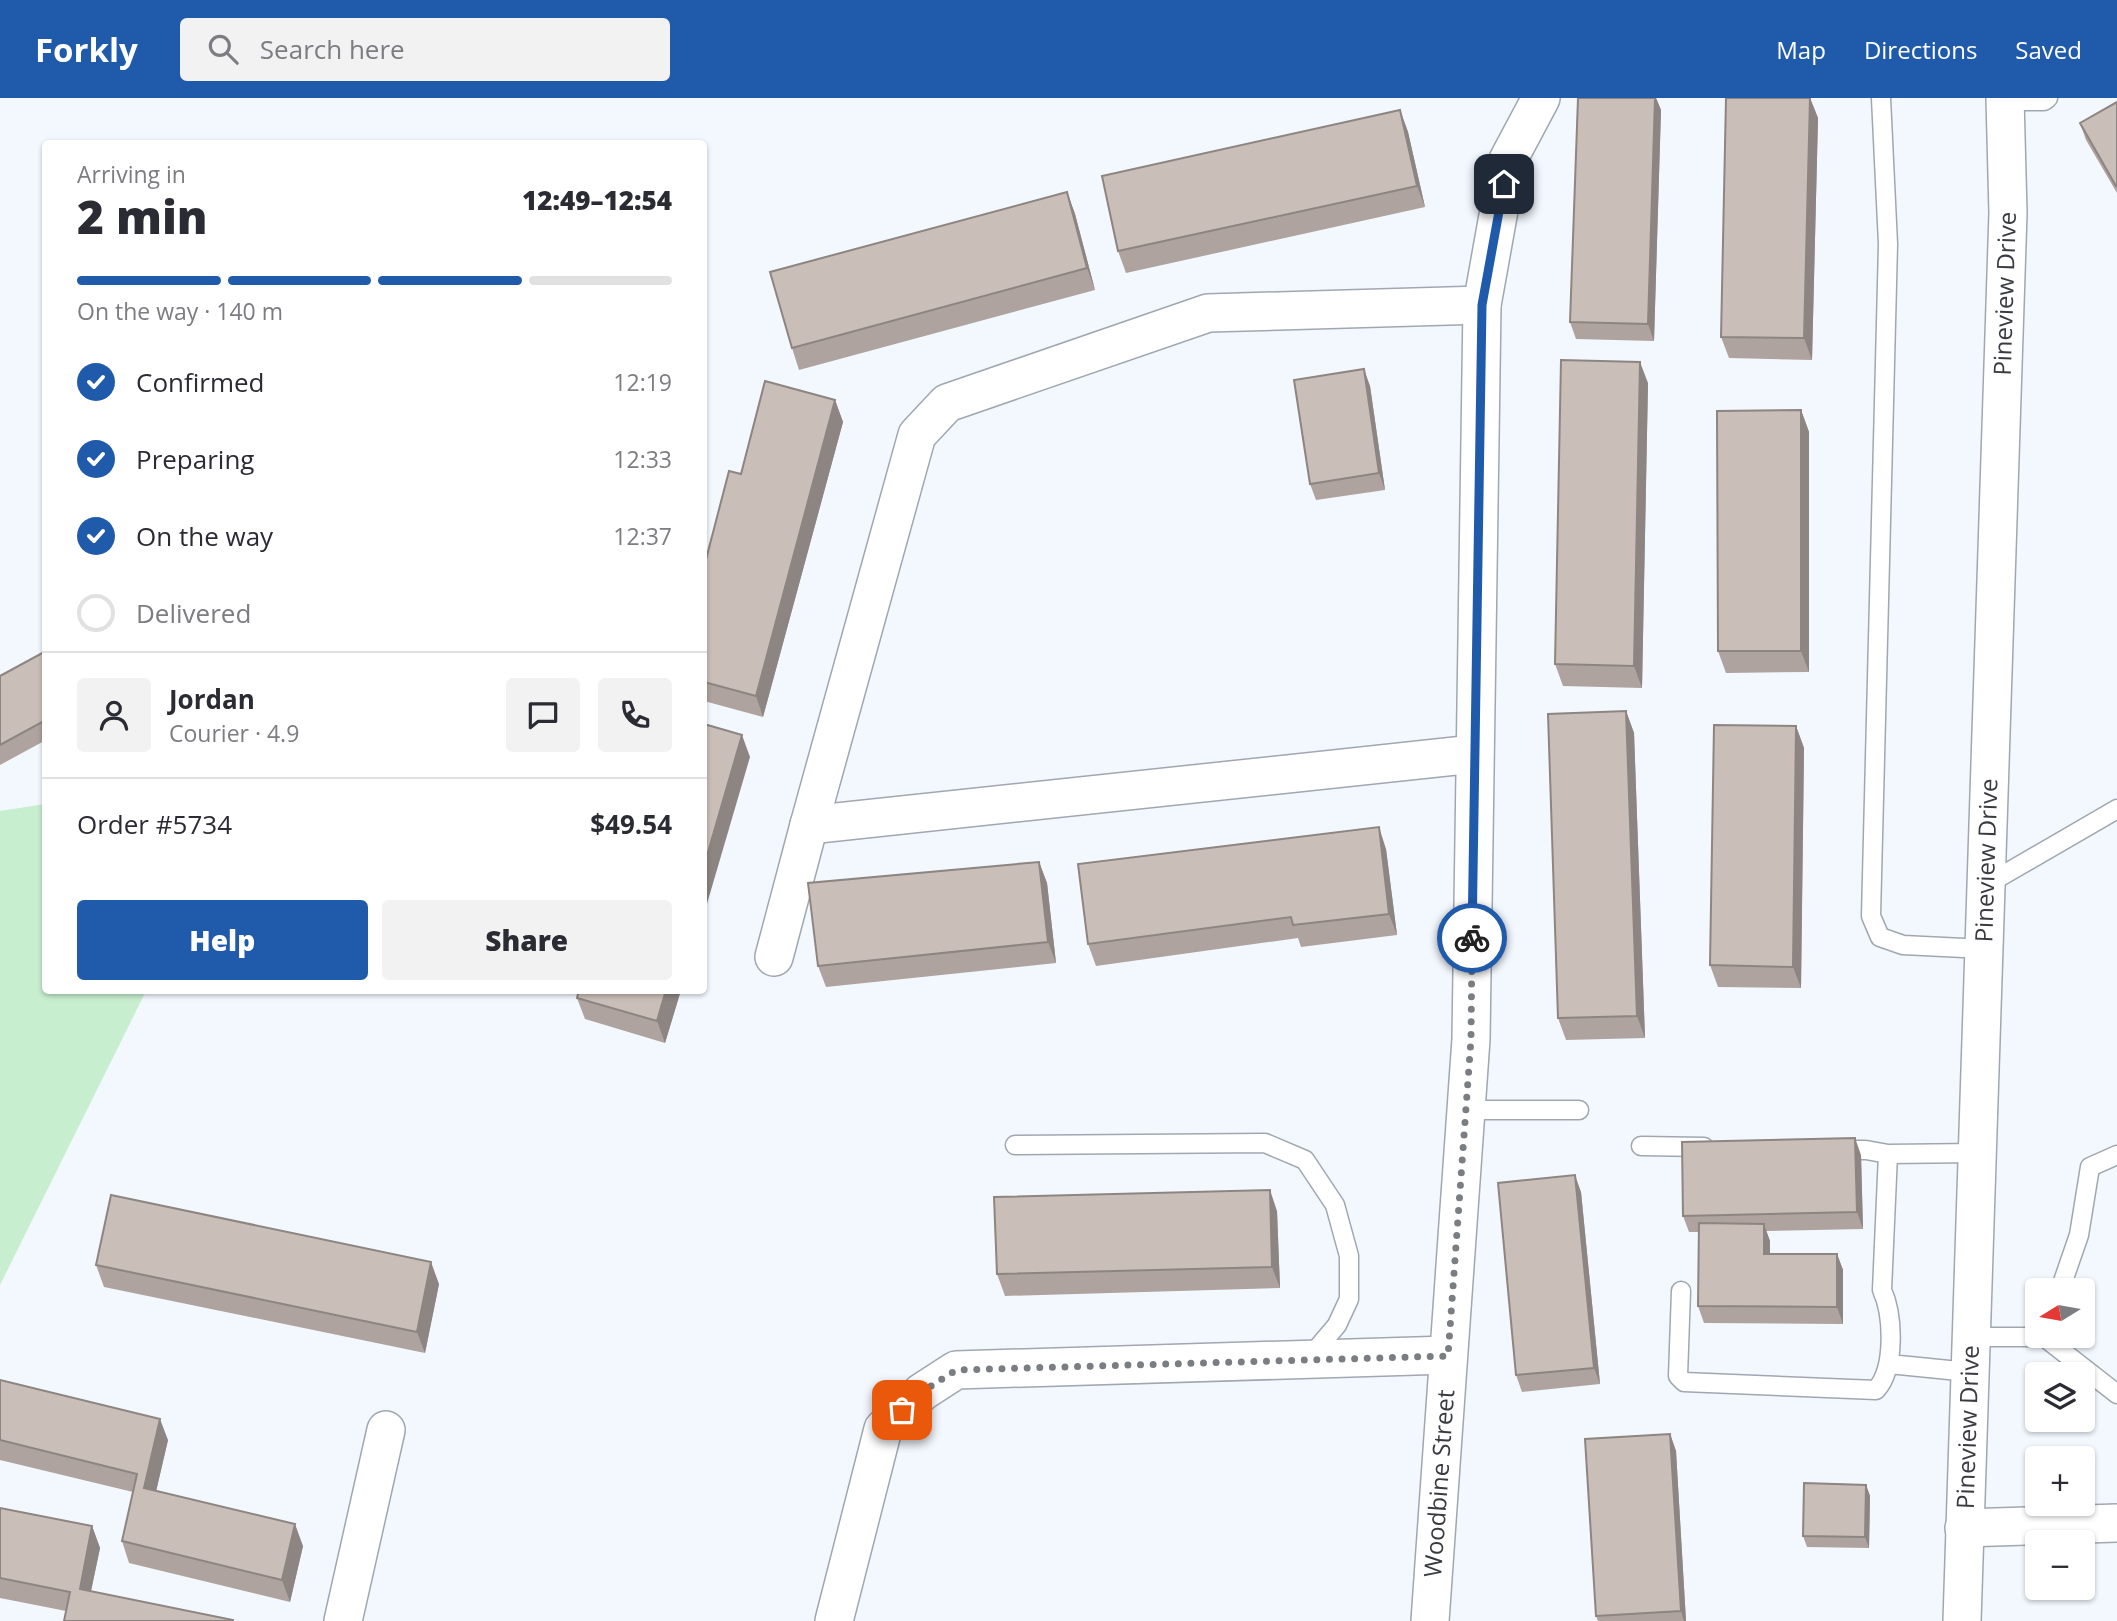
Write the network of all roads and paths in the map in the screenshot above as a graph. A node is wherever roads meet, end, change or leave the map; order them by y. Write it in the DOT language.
graph roads {
  1 [pos="1541,98"];
  2 [pos="1881,98"];
  3 [pos="2048,98"];
  4 [pos="2005,100"];
  5 [pos="1482,305"];
  6 [pos="1474,754"];
  7 [pos="2117,810"];
  8 [pos="810,825"];
  9 [pos="1986,885"];
  10 [pos="1984,949"];
  11 [pos="775,957"];
  12 [pos="1466,1110"];
  13 [pos="1579,1110"];
  14 [pos="1015,1144"];
  15 [pos="1641,1146"];
  16 [pos="1721,1147"];
  17 [pos="1813,1149"];
  18 [pos="1977,1153"];
  19 [pos="1888,1154"];
  20 [pos="2117,1156"];
  21 [pos="2064,1278"];
  22 [pos="1681,1291"];
  23 [pos="2025,1341"];
  24 [pos="2059,1348"];
  25 [pos="1970,1354"];
  26 [pos="1448,1356"];
  27 [pos="1308,1360"];
  28 [pos="1889,1364"];
  29 [pos="2117,1394"];
  30 [pos="386,1430"];
  31 [pos="2117,1523"];
  32 [pos="1964,1528"];
  33 [pos="343,1621"];
  34 [pos="834,1621"];
  35 [pos="1430,1621"];
  36 [pos="1962,1621"];
  1 -- 5 [label="street, Woodbine Street"];
  2 -- 10 [label="lane"];
  3 -- 4 [label="lane"];
  4 -- 9 [label="street, Pineview Drive"];
  5 -- 6 [label="street, Woodbine Street"];
  5 -- 8 [label="street"];
  6 -- 8 [label="street"];
  6 -- 12 [label="street, Woodbine Street"];
  7 -- 9 [label="lane"];
  8 -- 11 [label="street"];
  9 -- 10 [label="street, Pineview Drive"];
  10 -- 18 [label="street, Pineview Drive"];
  12 -- 13 [label="lane"];
  12 -- 26 [label="street, Woodbine Street"];
  14 -- 27 [label="lane"];
  15 -- 16 [label="lane"];
  17 -- 19 [label="lane"];
  18 -- 19 [label="lane"];
  18 -- 25 [label="street, Pineview Drive"];
  19 -- 28 [label="lane"];
  20 -- 21 [label="lane"];
  22 -- 28 [label="lane"];
  23 -- 25 [label="lane"];
  24 -- 29 [label="lane"];
  25 -- 28 [label="lane"];
  25 -- 32 [label="street, Pineview Drive"];
  26 -- 27 [label="street"];
  26 -- 35 [label="street, Woodbine Street"];
  27 -- 34 [label="street"];
  30 -- 33 [label="street"];
  31 -- 32 [label="street"];
  32 -- 36 [label="street, Pineview Drive"];
}
